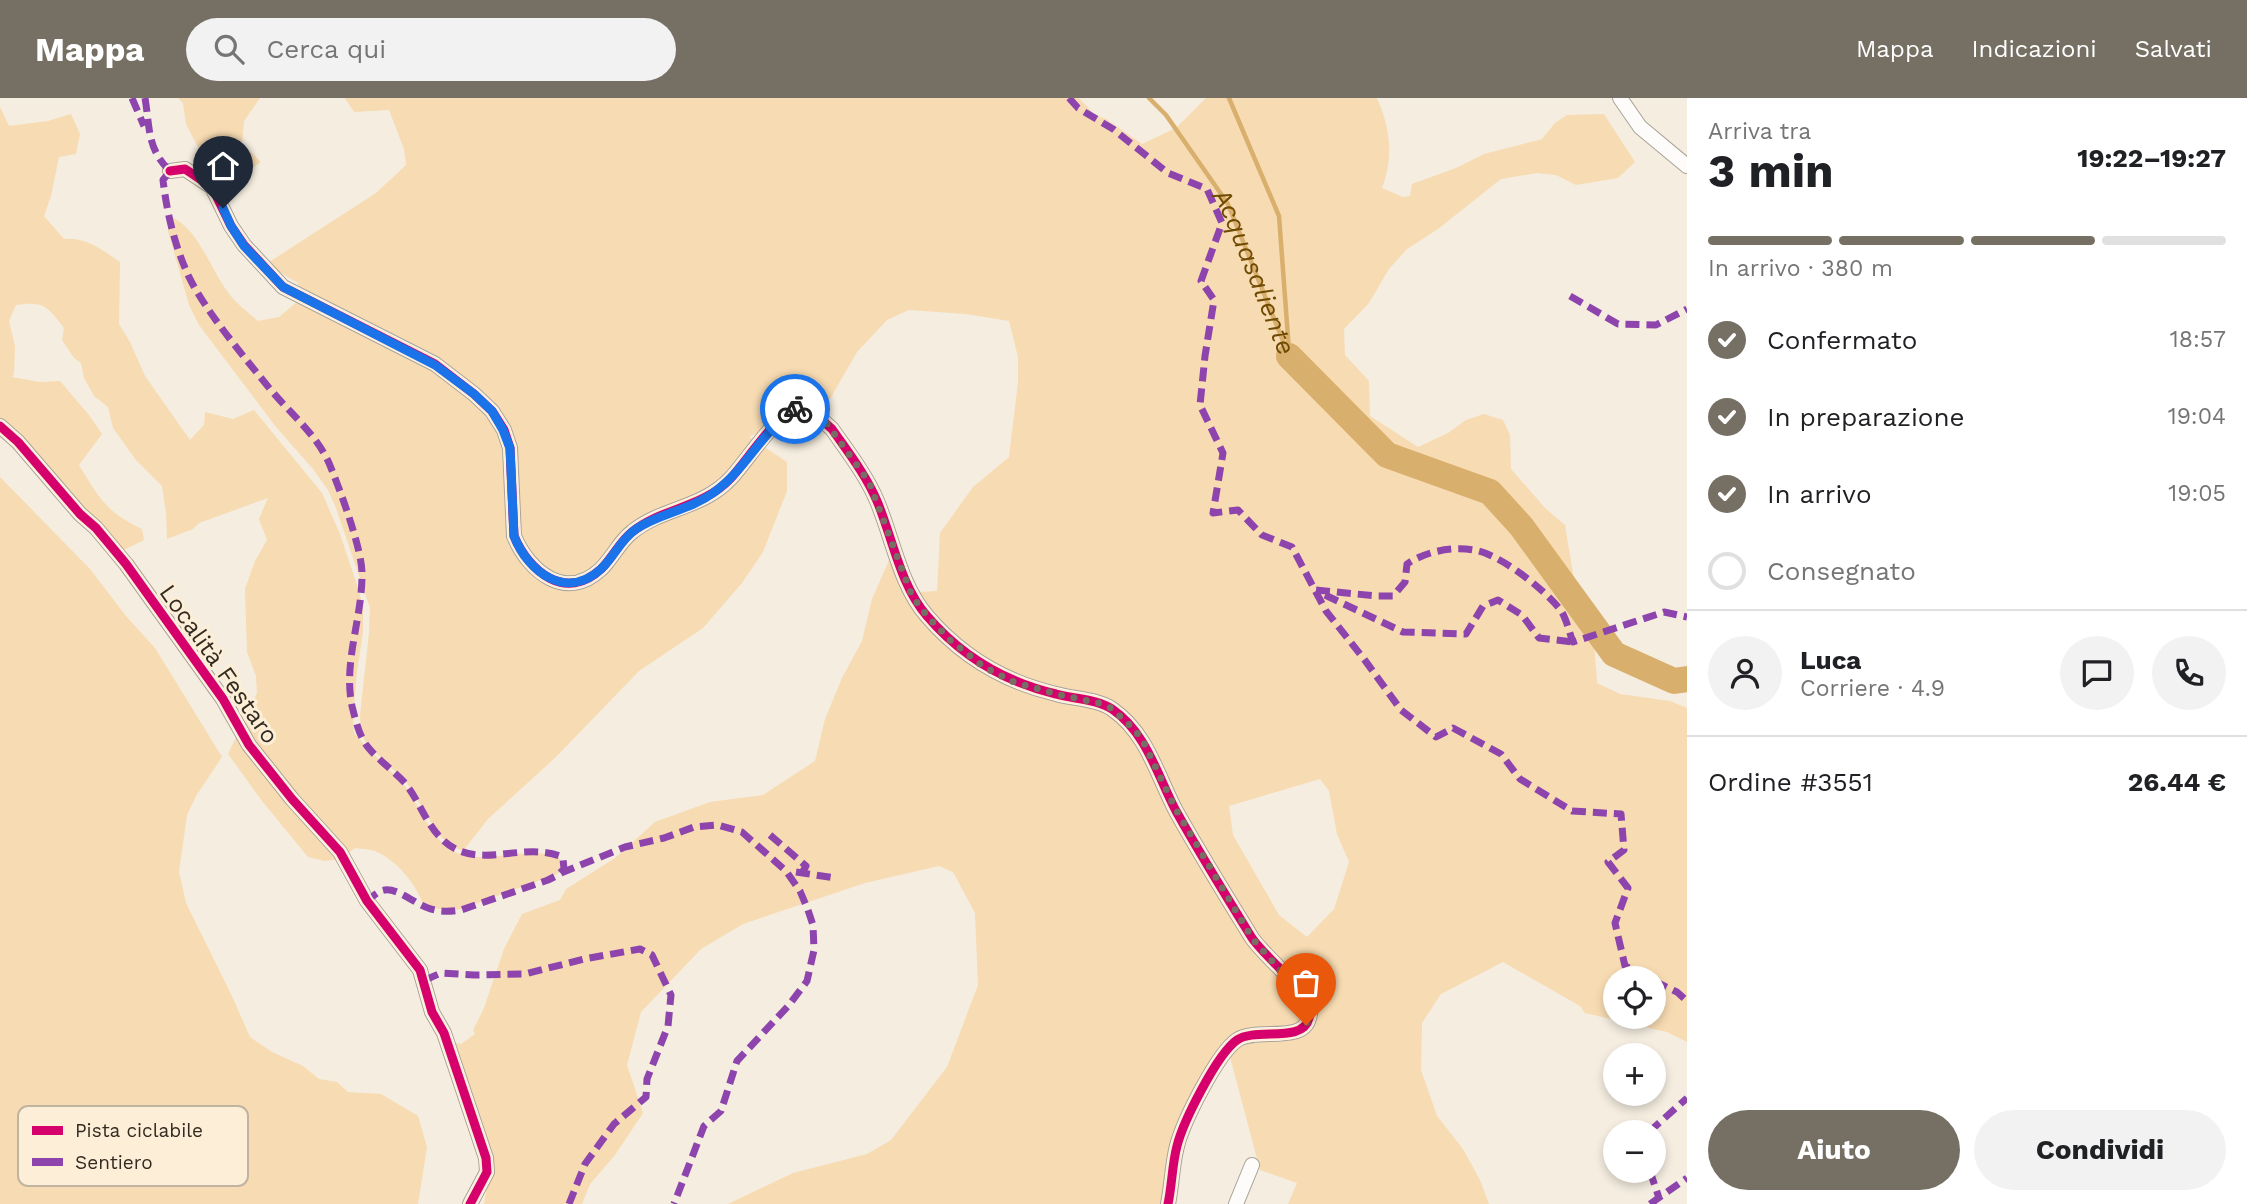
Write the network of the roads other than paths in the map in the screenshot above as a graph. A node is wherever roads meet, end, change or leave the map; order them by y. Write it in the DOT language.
graph roads {
  1 [pos="1620,98"];
  2 [pos="1687,166"];
  3 [pos="170,171"];
  4 [pos="0,426"];
  5 [pos="1252,1165"];
  6 [pos="470,1204"];
  7 [pos="1168,1204"];
  8 [pos="1236,1204"];
  1 -- 2 [label="street"];
  3 -- 7 [label="street"];
  4 -- 6 [label="street, Località Festaro"];
  5 -- 8 [label="street"];
}
